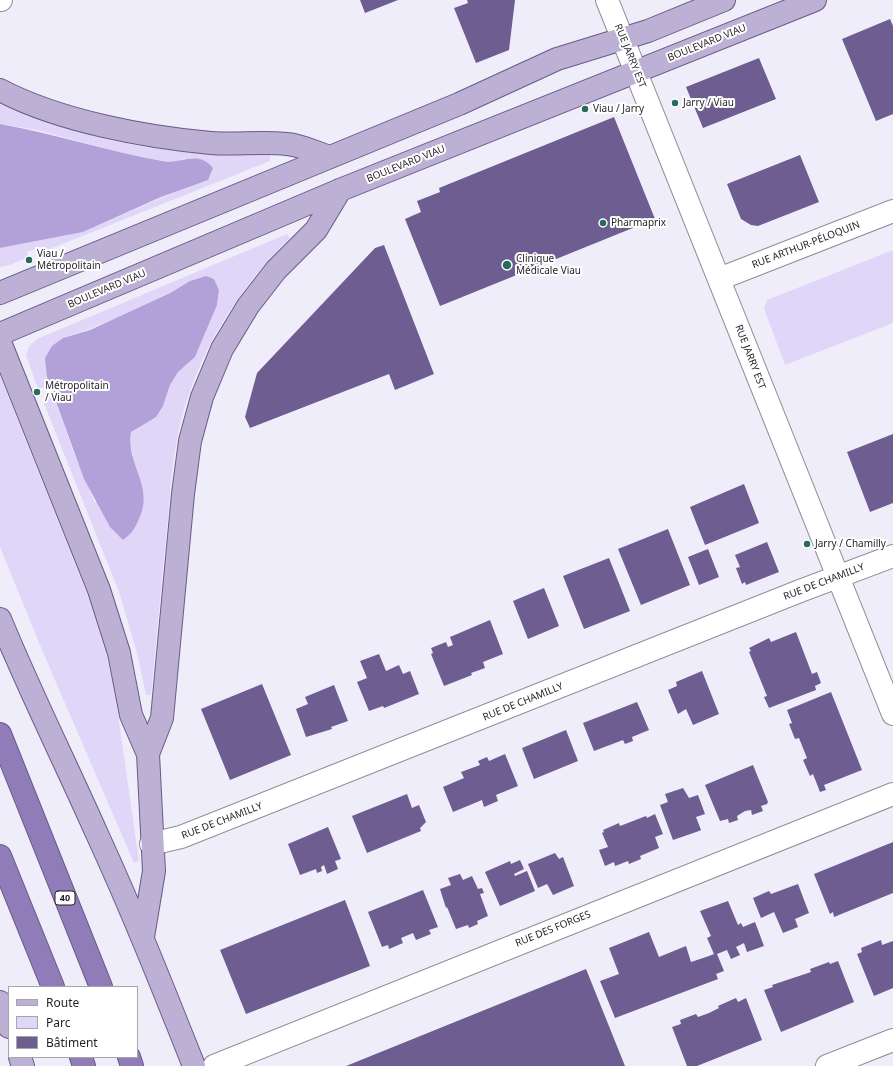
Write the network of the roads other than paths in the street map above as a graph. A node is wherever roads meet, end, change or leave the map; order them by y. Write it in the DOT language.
graph roads {
  1 [pos="607,0"];
  2 [pos="724,0"];
  3 [pos="815,0"];
  4 [pos="623,39"];
  5 [pos="635,72"];
  6 [pos="0,90"];
  7 [pos="330,157"];
  8 [pos="340,190"];
  9 [pos="893,211"];
  10 [pos="719,279"];
  11 [pos="0,292"];
  12 [pos="0,334"];
  13 [pos="0,342"];
  14 [pos="893,556"];
  15 [pos="839,576"];
  16 [pos="0,619"];
  17 [pos="893,714"];
  18 [pos="0,734"];
  19 [pos="148,754"];
  20 [pos="893,794"];
  21 [pos="151,844"];
  22 [pos="0,856"];
  23 [pos="142,937"];
  24 [pos="53,986"];
  25 [pos="101,986"];
  26 [pos="893,1040"];
  27 [pos="194,1066"];
  28 [pos="214,1066"];
  29 [pos="827,1066"];
  1 -- 4 [label="street, RUE JARRY EST"];
  2 -- 4 [label="main road"];
  3 -- 5 [label="main road, BOULEVARD VIAU"];
  4 -- 5 [label="street, RUE JARRY EST"];
  4 -- 7 [label="main road"];
  5 -- 8 [label="main road, BOULEVARD VIAU"];
  5 -- 10 [label="street, RUE JARRY EST"];
  6 -- 7 [label="main road"];
  7 -- 11 [label="main road"];
  8 -- 12 [label="main road, BOULEVARD VIAU"];
  8 -- 19 [label="main road"];
  9 -- 10 [label="street, RUE ARTHUR-PÉLOQUIN"];
  10 -- 15 [label="street, RUE JARRY EST"];
  13 -- 19 [label="main road"];
  14 -- 15 [label="street, RUE DE CHAMILLY"];
  15 -- 17 [label="street, RUE JARRY EST"];
  15 -- 21 [label="street, RUE DE CHAMILLY"];
  16 -- 23 [label="main road"];
  18 -- 25 [label="highway, 40"];
  19 -- 21 [label="main road"];
  20 -- 28 [label="street, RUE DES FORGES"];
  21 -- 23 [label="main road"];
  22 -- 24 [label="highway"];
  23 -- 27 [label="main road"];
  26 -- 29 [label="street"];
}
